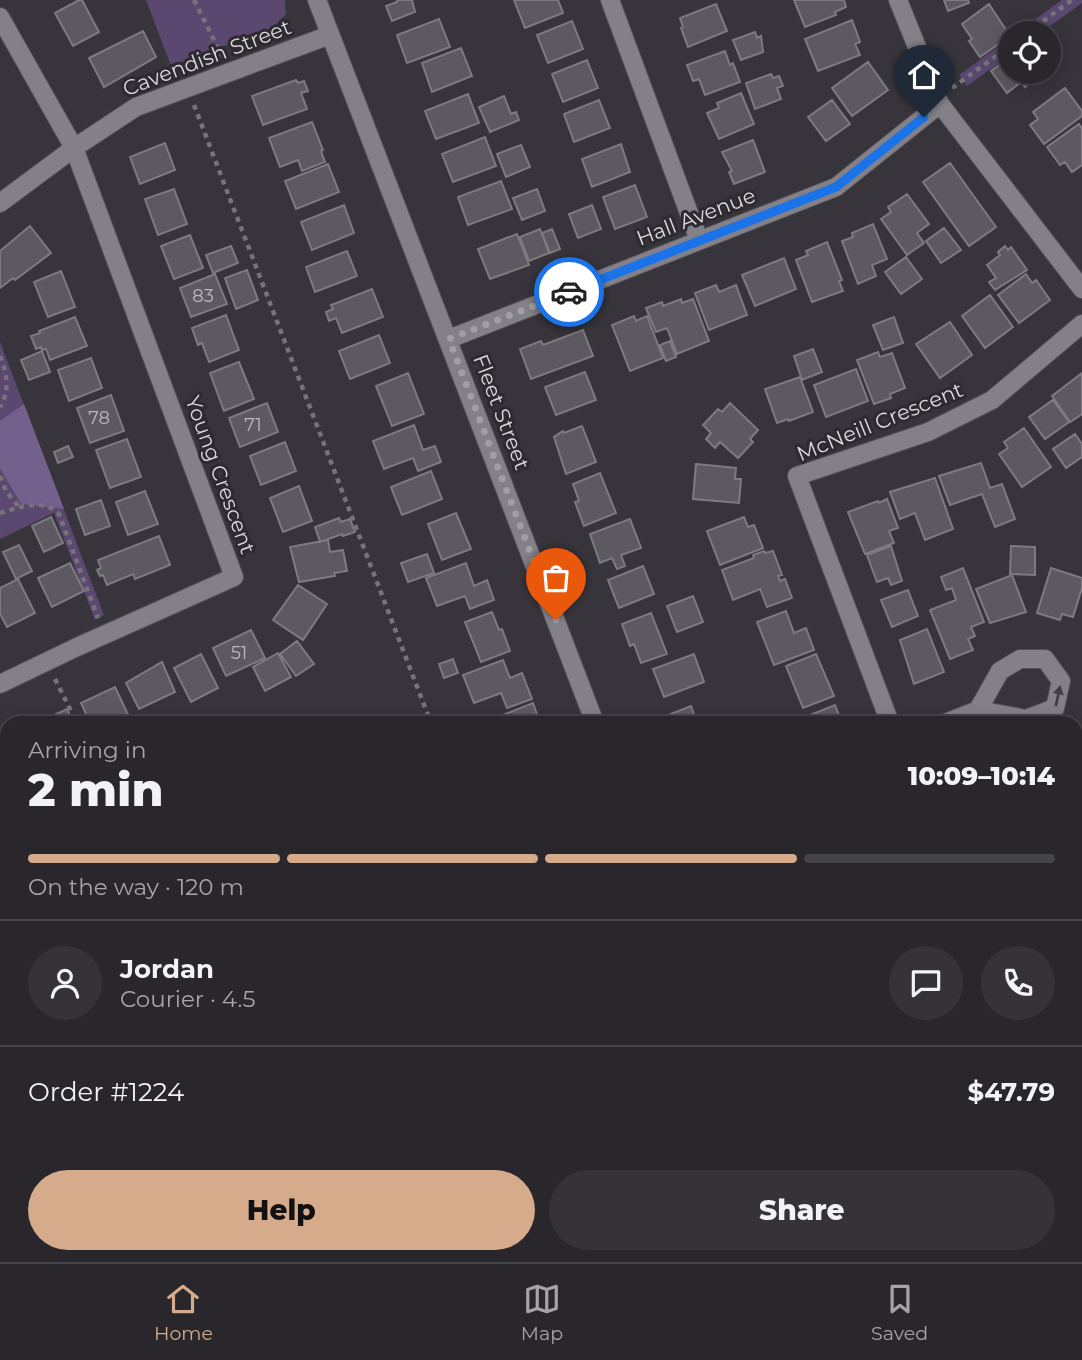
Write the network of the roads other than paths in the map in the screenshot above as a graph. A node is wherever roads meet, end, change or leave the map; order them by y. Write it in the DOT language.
graph roads {
  1 [pos="317,0"];
  2 [pos="610,0"];
  3 [pos="898,0"];
  4 [pos="0,17"];
  5 [pos="330,35"];
  6 [pos="939,102"];
  7 [pos="74,148"];
  8 [pos="0,203"];
  9 [pos="699,240"];
  10 [pos="1082,289"];
  11 [pos="1082,324"];
  12 [pos="449,339"];
  13 [pos="0,684"];
  14 [pos="978,710"];
  15 [pos="592,716"];
  16 [pos="887,716"];
  17 [pos="963,716"];
  18 [pos="1010,716"];
  19 [pos="1034,716"];
  1 -- 5 [label="street, Fleet Street"];
  2 -- 9 [label="street"];
  3 -- 6 [label="street"];
  4 -- 7 [label="street"];
  5 -- 7 [label="street, Cavendish Street"];
  5 -- 12 [label="street, Fleet Street"];
  6 -- 9 [label="street, Hall Avenue"];
  6 -- 10 [label="street"];
  7 -- 8 [label="street, Cavendish Street"];
  7 -- 13 [label="street, Young Crescent"];
  9 -- 12 [label="street, Hall Avenue"];
  11 -- 16 [label="street, McNeill Crescent"];
  12 -- 15 [label="street, Fleet Street"];
  14 -- 17 [label="street"];
  14 -- 18 [label="street, one-way"];
  19 -- 14 [label="street, one-way"];
}
